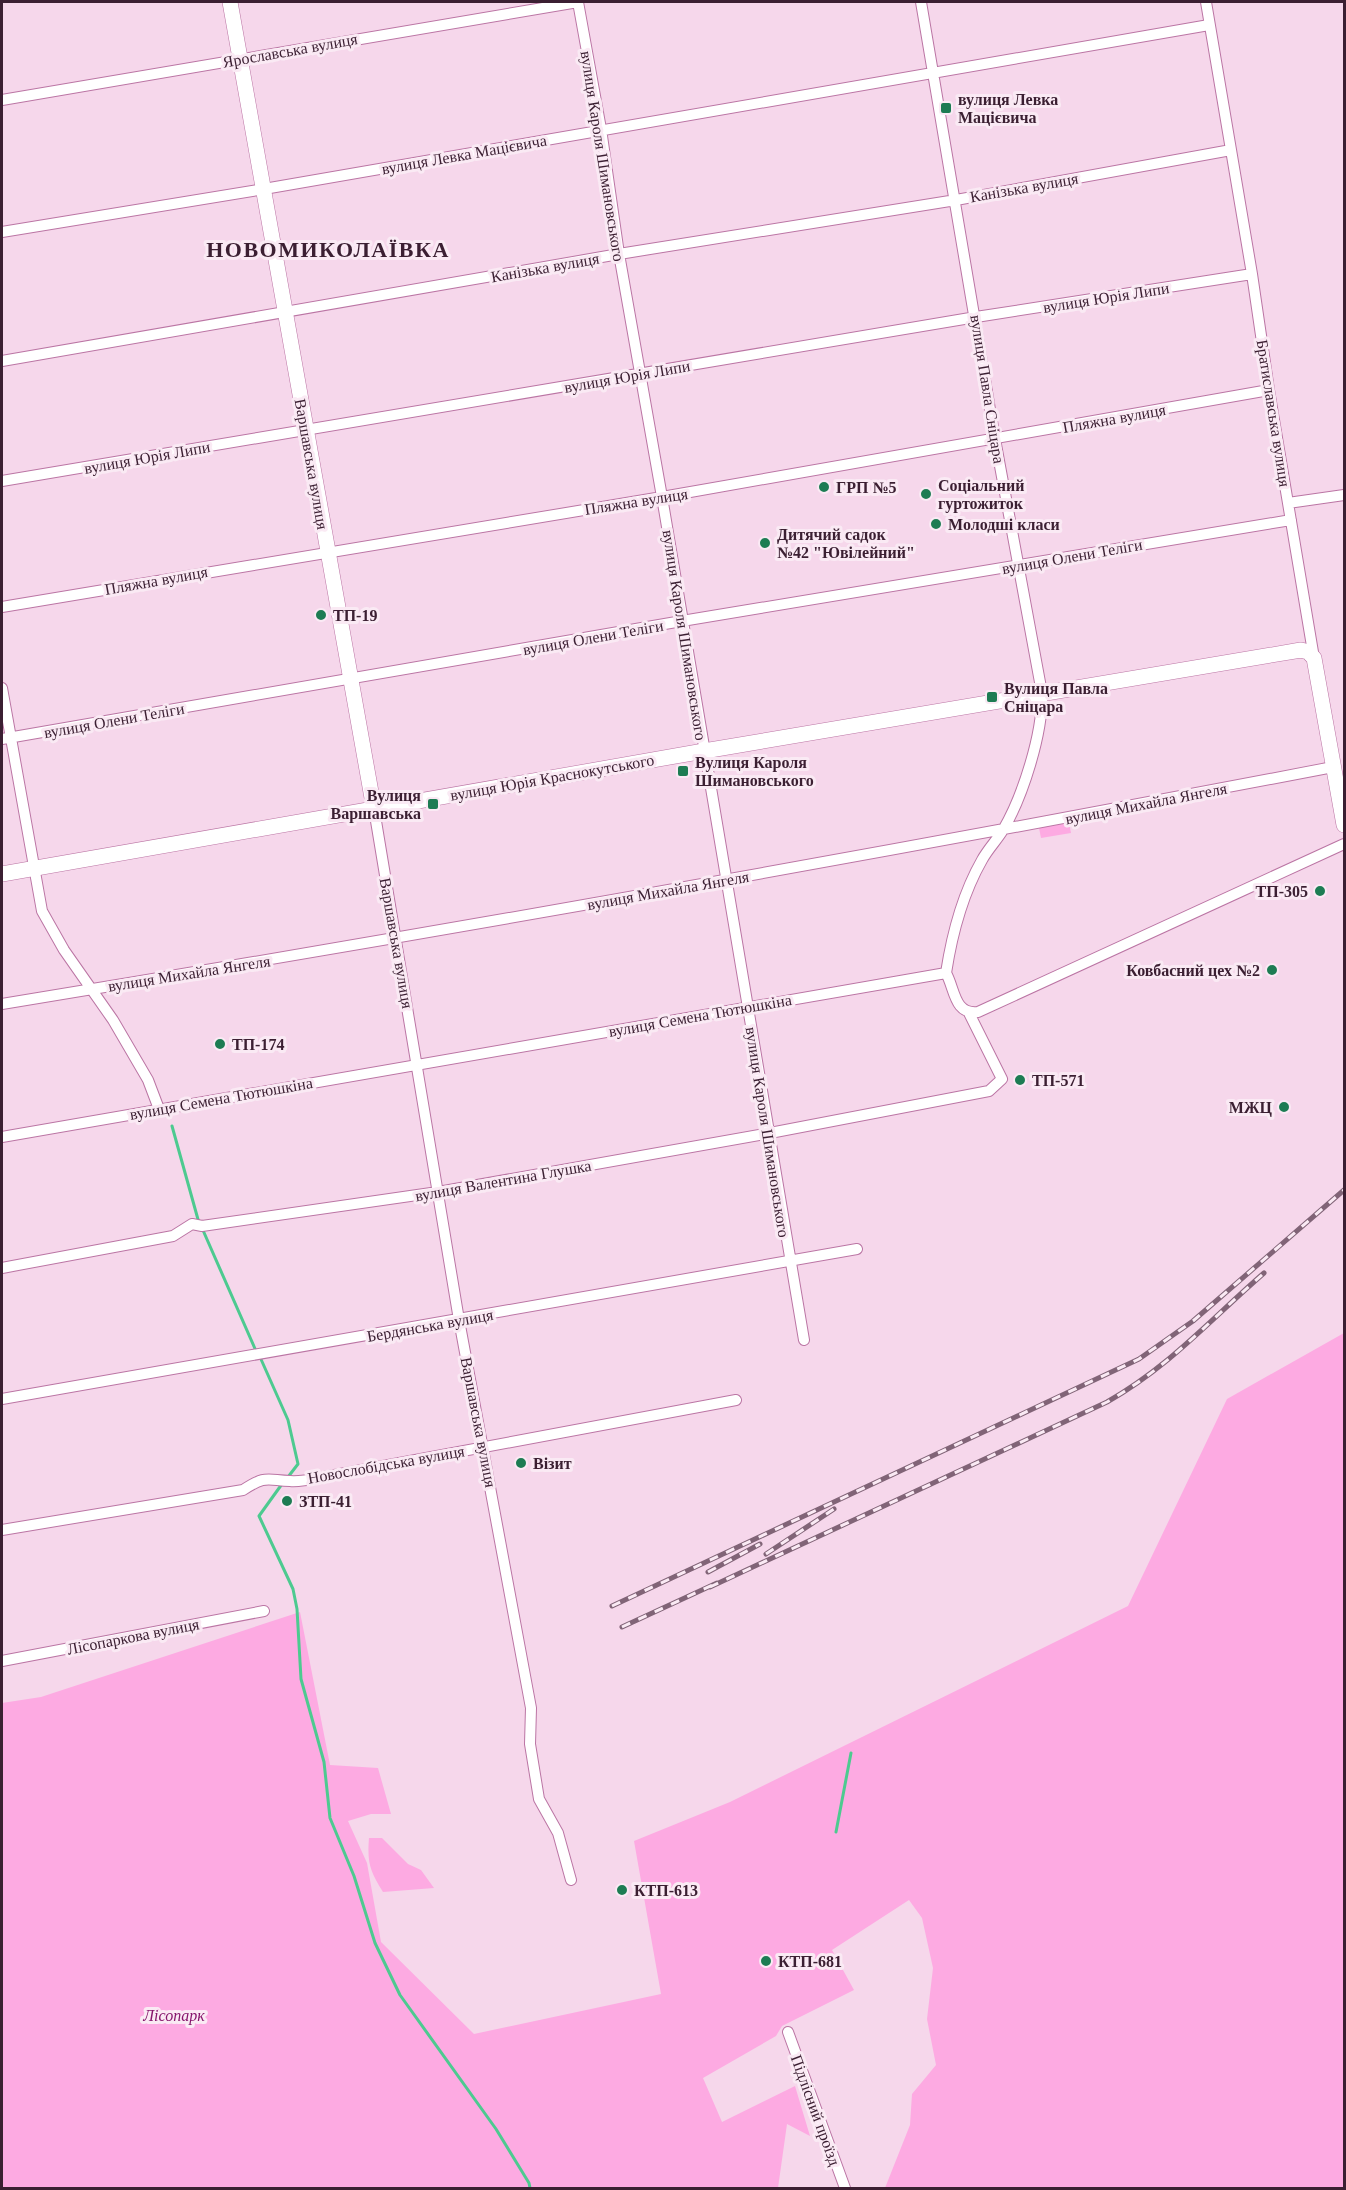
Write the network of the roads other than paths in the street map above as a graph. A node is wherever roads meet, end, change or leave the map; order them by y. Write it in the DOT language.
graph roads {
  1 [pos="230,2"];
  2 [pos="578,2"];
  3 [pos="921,2"];
  4 [pos="1206,2"];
  5 [pos="1209,25"];
  6 [pos="240,58"];
  7 [pos="933,74"];
  8 [pos="2,100"];
  9 [pos="601,129"];
  10 [pos="1231,150"];
  11 [pos="264,189"];
  12 [pos="956,200"];
  13 [pos="2,232"];
  14 [pos="619,254"];
  15 [pos="1252,274"];
  16 [pos="285,312"];
  17 [pos="976,317"];
  18 [pos="2,361"];
  19 [pos="640,374"];
  20 [pos="1269,390"];
  21 [pos="306,429"];
  22 [pos="995,439"];
  23 [pos="2,482"];
  24 [pos="1344,495"];
  25 [pos="662,497"];
  26 [pos="1288,503"];
  27 [pos="1291,520"];
  28 [pos="328,551"];
  29 [pos="1018,566"];
  30 [pos="2,607"];
  31 [pos="682,621"];
  32 [pos="1314,658"];
  33 [pos="350,679"];
  34 [pos="2,688"];
  35 [pos="1042,693"];
  36 [pos="6,738"];
  37 [pos="704,751"];
  38 [pos="1333,767"];
  39 [pos="374,809"];
  40 [pos="1344,825"];
  41 [pos="1003,830"];
  42 [pos="1344,844"];
  43 [pos="35,868"];
  44 [pos="2,874"];
  45 [pos="727,880"];
  46 [pos="397,939"];
  47 [pos="946,973"];
  48 [pos="92,989"];
  49 [pos="2,1004"];
  50 [pos="747,1006"];
  51 [pos="969,1013"];
  52 [pos="418,1065"];
  53 [pos="159,1109"];
  54 [pos="770,1133"];
  55 [pos="2,1137"];
  56 [pos="438,1192"];
  57 [pos="857,1249"];
  58 [pos="789,1261"];
  59 [pos="2,1268"];
  60 [pos="459,1320"];
  61 [pos="804,1340"];
  62 [pos="2,1400"];
  63 [pos="736,1400"];
  64 [pos="483,1446"];
  65 [pos="2,1530"];
  66 [pos="264,1611"];
  67 [pos="2,1661"];
  68 [pos="571,1880"];
  69 [pos="788,2032"];
  70 [pos="845,2188"];
  1 -- 6 [label="street, Варшавська вулиця"];
  2 -- 6 [label="street, Ярославська вулиця"];
  2 -- 9 [label="street, вулиця Кароля Шимановського"];
  3 -- 7 [label="street, вулиця Павла Сніцара"];
  4 -- 5 [label="street, Братиславська вулиця"];
  5 -- 7 [label="street, вулиця Левка Мацієвича"];
  5 -- 10 [label="street, Братиславська вулиця"];
  6 -- 8 [label="street, Ярославська вулиця"];
  6 -- 11 [label="street, Варшавська вулиця"];
  7 -- 9 [label="street, вулиця Левка Мацієвича"];
  7 -- 12 [label="street, вулиця Павла Сніцара"];
  9 -- 11 [label="street, вулиця Левка Мацієвича"];
  9 -- 14 [label="street, вулиця Кароля Шимановського"];
  10 -- 12 [label="street, Канізька вулиця"];
  10 -- 15 [label="street, Братиславська вулиця"];
  11 -- 13 [label="street, вулиця Левка Мацієвича"];
  11 -- 16 [label="street, Варшавська вулиця"];
  12 -- 14 [label="street, Канізька вулиця"];
  12 -- 17 [label="street, вулиця Павла Сніцара"];
  14 -- 16 [label="street, Канізька вулиця"];
  14 -- 19 [label="street, вулиця Кароля Шимановського"];
  15 -- 17 [label="street, вулиця Юрія Липи"];
  15 -- 20 [label="street, Братиславська вулиця"];
  16 -- 18 [label="street, Канізька вулиця"];
  16 -- 21 [label="street, Варшавська вулиця"];
  17 -- 19 [label="street, вулиця Юрія Липи"];
  17 -- 22 [label="street, вулиця Павла Сніцара"];
  19 -- 21 [label="street, вулиця Юрія Липи"];
  19 -- 25 [label="street, вулиця Кароля Шимановського"];
  20 -- 22 [label="street, Пляжна вулиця"];
  20 -- 26 [label="street, Братиславська вулиця"];
  21 -- 23 [label="street, вулиця Юрія Липи"];
  21 -- 28 [label="street, Варшавська вулиця"];
  22 -- 25 [label="street, Пляжна вулиця"];
  22 -- 29 [label="street, вулиця Павла Сніцара"];
  24 -- 26 [label="street"];
  25 -- 28 [label="street, Пляжна вулиця"];
  25 -- 31 [label="street, вулиця Кароля Шимановського"];
  26 -- 27 [label="street, Братиславська вулиця"];
  27 -- 29 [label="street, вулиця Олени Теліги"];
  27 -- 32 [label="street, Братиславська вулиця"];
  28 -- 30 [label="street, Пляжна вулиця"];
  28 -- 33 [label="street, Варшавська вулиця"];
  29 -- 31 [label="street, вулиця Олени Теліги"];
  29 -- 35 [label="street, вулиця Павла Сніцара"];
  31 -- 33 [label="street, вулиця Олени Теліги"];
  31 -- 37 [label="street, вулиця Кароля Шимановського"];
  32 -- 35 [label="street, вулиця Юрія Краснокутського"];
  32 -- 38 [label="street, Братиславська вулиця"];
  33 -- 36 [label="street, вулиця Олени Теліги"];
  33 -- 39 [label="street, Варшавська вулиця"];
  34 -- 36 [label="street"];
  35 -- 37 [label="street, вулиця Юрія Краснокутського"];
  35 -- 41 [label="street, вулиця Павла Сніцара"];
  36 -- 43 [label="street"];
  37 -- 39 [label="street, вулиця Юрія Краснокутського"];
  37 -- 45 [label="street, вулиця Кароля Шимановського"];
  38 -- 40 [label="street, Братиславська вулиця"];
  38 -- 41 [label="street, вулиця Михайла Янгеля"];
  39 -- 43 [label="street, вулиця Юрія Краснокутського"];
  39 -- 46 [label="street, Варшавська вулиця"];
  41 -- 45 [label="street, вулиця Михайла Янгеля"];
  41 -- 47 [label="street, вулиця Павла Сніцара"];
  42 -- 51 [label="street"];
  43 -- 44 [label="street, вулиця Юрія Краснокутського"];
  43 -- 48 [label="street"];
  45 -- 46 [label="street, вулиця Михайла Янгеля"];
  45 -- 50 [label="street, вулиця Кароля Шимановського"];
  46 -- 48 [label="street, вулиця Михайла Янгеля"];
  46 -- 52 [label="street, Варшавська вулиця"];
  47 -- 50 [label="street, вулиця Семена Тютюшкіна"];
  47 -- 51 [label="street"];
  48 -- 49 [label="street, вулиця Михайла Янгеля"];
  48 -- 53 [label="street"];
  50 -- 52 [label="street, вулиця Семена Тютюшкіна"];
  50 -- 54 [label="street, вулиця Кароля Шимановського"];
  51 -- 54 [label="street, вулиця Валентина Глушка"];
  52 -- 53 [label="street, вулиця Семена Тютюшкіна"];
  52 -- 56 [label="street, Варшавська вулиця"];
  53 -- 55 [label="street, вулиця Семена Тютюшкіна"];
  54 -- 56 [label="street, вулиця Валентина Глушка"];
  54 -- 58 [label="street, вулиця Кароля Шимановського"];
  56 -- 59 [label="street, вулиця Валентина Глушка"];
  56 -- 60 [label="street, Варшавська вулиця"];
  57 -- 58 [label="street, Бердянська вулиця"];
  58 -- 60 [label="street, Бердянська вулиця"];
  58 -- 61 [label="street, вулиця Кароля Шимановського"];
  60 -- 62 [label="street, Бердянська вулиця"];
  60 -- 64 [label="street, Варшавська вулиця"];
  63 -- 64 [label="street, Новослобідська вулиця"];
  64 -- 65 [label="street, Новослобідська вулиця"];
  64 -- 68 [label="street, Варшавська вулиця"];
  66 -- 67 [label="street, Лісопаркова вулиця"];
  69 -- 70 [label="street, Підлісний проїзд"];
}
